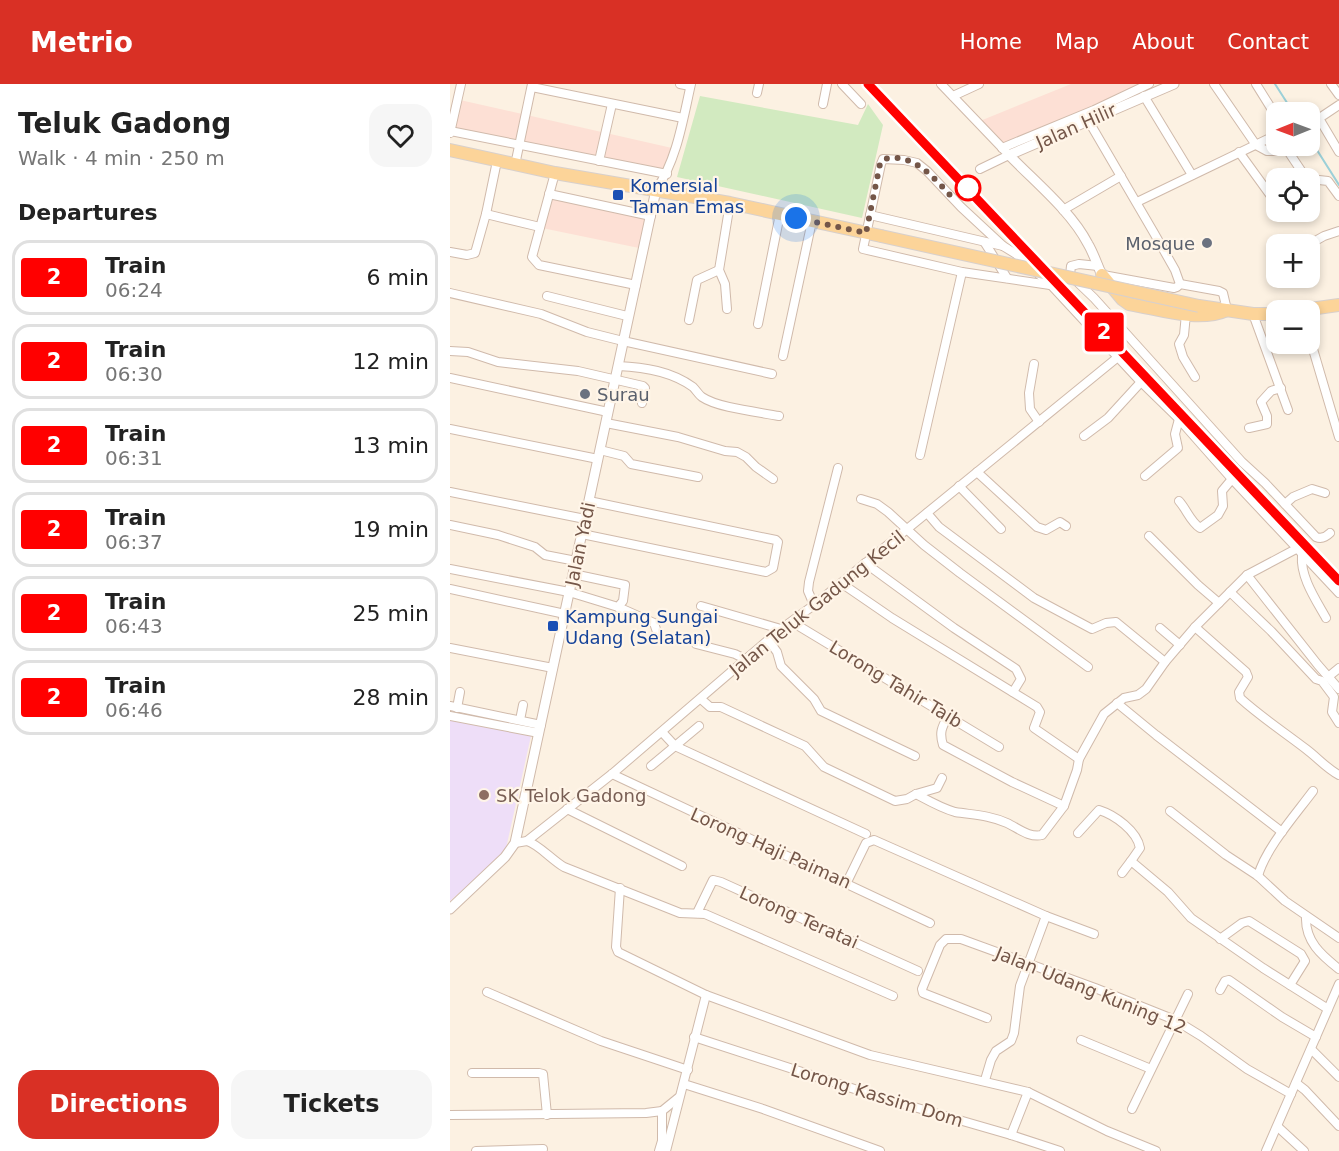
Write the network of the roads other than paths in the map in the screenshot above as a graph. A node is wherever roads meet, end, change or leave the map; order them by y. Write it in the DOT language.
graph roads {
  1 [pos="461,84"];
  2 [pos="680,84"];
  3 [pos="759,84"];
  4 [pos="826,84"];
  5 [pos="842,84"];
  6 [pos="941,84"];
  7 [pos="979,84"];
  8 [pos="1149,84"];
  9 [pos="1174,84"];
  10 [pos="1214,84"];
  11 [pos="1256,84"];
  12 [pos="1331,84"];
  13 [pos="691,85"];
  14 [pos="532,86"];
  15 [pos="757,93"];
  16 [pos="1339,95"];
  17 [pos="953,96"];
  18 [pos="1144,96"];
  19 [pos="1267,102"];
  20 [pos="612,104"];
  21 [pos="823,104"];
  22 [pos="861,104"];
  23 [pos="1339,105"];
  24 [pos="683,118"];
  25 [pos="1088,120"];
  26 [pos="450,132"];
  27 [pos="1266,140"];
  28 [pos="519,145"];
  29 [pos="1256,145"];
  30 [pos="450,150"];
  31 [pos="1005,152"];
  32 [pos="1239,152"];
  33 [pos="1339,152"];
  34 [pos="497,160"];
  35 [pos="599,161"];
  36 [pos="515,165"];
  37 [pos="1299,168"];
  38 [pos="980,169"];
  39 [pos="555,173"];
  40 [pos="667,174"];
  41 [pos="1192,175"];
  42 [pos="1121,176"];
  43 [pos="1320,180"];
  44 [pos="1266,188"];
  45 [pos="656,190"];
  46 [pos="549,194"];
  47 [pos="1339,196"];
  48 [pos="1137,202"];
  49 [pos="730,203"];
  50 [pos="1063,210"];
  51 [pos="486,214"];
  52 [pos="780,214"];
  53 [pos="870,215"];
  54 [pos="651,216"];
  55 [pos="812,221"];
  56 [pos="540,227"];
  57 [pos="1339,231"];
  58 [pos="866,233"];
  59 [pos="1320,238"];
  60 [pos="985,243"];
  61 [pos="1004,246"];
  62 [pos="450,252"];
  63 [pos="719,270"];
  64 [pos="1100,270"];
  65 [pos="962,272"];
  66 [pos="1007,278"];
  67 [pos="1180,284"];
  68 [pos="636,285"];
  69 [pos="1052,286"];
  70 [pos="450,293"];
  71 [pos="546,296"];
  72 [pos="1339,305"];
  73 [pos="1320,308"];
  74 [pos="727,309"];
  75 [pos="1227,309"];
  76 [pos="1186,314"];
  77 [pos="1253,314"];
  78 [pos="1266,314"];
  79 [pos="627,316"];
  80 [pos="689,320"];
  81 [pos="758,324"];
  82 [pos="623,341"];
  83 [pos="450,351"];
  84 [pos="1314,354"];
  85 [pos="783,356"];
  86 [pos="1118,357"];
  87 [pos="1034,364"];
  88 [pos="618,366"];
  89 [pos="772,374"];
  90 [pos="1195,377"];
  91 [pos="450,378"];
  92 [pos="614,380"];
  93 [pos="1142,382"];
  94 [pos="1281,388"];
  95 [pos="642,403"];
  96 [pos="1288,410"];
  97 [pos="608,412"];
  98 [pos="779,416"];
  99 [pos="1179,418"];
  100 [pos="1039,422"];
  101 [pos="606,423"];
  102 [pos="1249,428"];
  103 [pos="450,429"];
  104 [pos="1084,436"];
  105 [pos="1339,437"];
  106 [pos="599,454"];
  107 [pos="920,455"];
  108 [pos="838,468"];
  109 [pos="977,472"];
  110 [pos="1145,476"];
  111 [pos="698,477"];
  112 [pos="773,478"];
  113 [pos="1232,479"];
  114 [pos="959,486"];
  115 [pos="450,492"];
  116 [pos="1325,493"];
  117 [pos="861,499"];
  118 [pos="589,501"];
  119 [pos="1179,501"];
  120 [pos="1285,504"];
  121 [pos="927,513"];
  122 [pos="585,519"];
  123 [pos="450,525"];
  124 [pos="1066,526"];
  125 [pos="908,529"];
  126 [pos="1001,529"];
  127 [pos="1330,532"];
  128 [pos="582,534"];
  129 [pos="1149,536"];
  130 [pos="1296,549"];
  131 [pos="1302,555"];
  132 [pos="576,561"];
  133 [pos="865,563"];
  134 [pos="450,569"];
  135 [pos="573,574"];
  136 [pos="1247,575"];
  137 [pos="841,583"];
  138 [pos="450,589"];
  139 [pos="569,592"];
  140 [pos="1230,592"];
  141 [pos="1339,594"];
  142 [pos="1219,603"];
  143 [pos="814,605"];
  144 [pos="701,606"];
  145 [pos="618,607"];
  146 [pos="565,614"];
  147 [pos="1326,618"];
  148 [pos="792,622"];
  149 [pos="1195,627"];
  150 [pos="1160,628"];
  151 [pos="781,629"];
  152 [pos="656,638"];
  153 [pos="769,641"];
  154 [pos="696,644"];
  155 [pos="1180,645"];
  156 [pos="450,648"];
  157 [pos="747,660"];
  158 [pos="1165,662"];
  159 [pos="1088,666"];
  160 [pos="553,668"];
  161 [pos="1339,668"];
  162 [pos="1328,677"];
  163 [pos="1339,689"];
  164 [pos="460,692"];
  165 [pos="1013,692"];
  166 [pos="701,699"];
  167 [pos="1117,703"];
  168 [pos="523,705"];
  169 [pos="454,707"];
  170 [pos="450,716"];
  171 [pos="948,716"];
  172 [pos="520,720"];
  173 [pos="1339,723"];
  174 [pos="699,726"];
  175 [pos="540,729"];
  176 [pos="662,732"];
  177 [pos="675,746"];
  178 [pos="999,747"];
  179 [pos="915,756"];
  180 [pos="1079,759"];
  181 [pos="651,766"];
  182 [pos="612,774"];
  183 [pos="1339,775"];
  184 [pos="942,778"];
  185 [pos="1313,791"];
  186 [pos="916,794"];
  187 [pos="1064,806"];
  188 [pos="567,809"];
  189 [pos="1170,812"];
  190 [pos="1282,832"];
  191 [pos="1078,833"];
  192 [pos="866,834"];
  193 [pos="527,842"];
  194 [pos="515,843"];
  195 [pos="1131,861"];
  196 [pos="682,866"];
  197 [pos="1122,873"];
  198 [pos="1258,876"];
  199 [pos="847,882"];
  200 [pos="620,888"];
  201 [pos="450,909"];
  202 [pos="697,913"];
  203 [pos="1046,916"];
  204 [pos="1306,917"];
  205 [pos="930,923"];
  206 [pos="1094,934"];
  207 [pos="1339,938"];
  208 [pos="1220,939"];
  209 [pos="1029,964"];
  210 [pos="1339,969"];
  211 [pos="918,971"];
  212 [pos="1339,984"];
  213 [pos="1290,985"];
  214 [pos="1220,990"];
  215 [pos="488,992"];
  216 [pos="706,994"];
  217 [pos="1188,994"];
  218 [pos="893,996"];
  219 [pos="1328,1009"];
  220 [pos="987,1018"];
  221 [pos="1175,1020"];
  222 [pos="694,1037"];
  223 [pos="1316,1037"];
  224 [pos="1081,1040"];
  225 [pos="1311,1048"];
  226 [pos="1151,1069"];
  227 [pos="688,1070"];
  228 [pos="472,1073"];
  229 [pos="1339,1077"];
  230 [pos="985,1080"];
  231 [pos="1296,1083"];
  232 [pos="684,1084"];
  233 [pos="1028,1092"];
  234 [pos="1291,1094"];
  235 [pos="678,1098"];
  236 [pos="1132,1109"];
  237 [pos="662,1111"];
  238 [pos="450,1115"];
  239 [pos="547,1115"];
  240 [pos="1339,1126"];
  241 [pos="1278,1127"];
  242 [pos="1011,1135"];
  243 [pos="543,1149"];
  244 [pos="476,1151"];
  245 [pos="659,1151"];
  246 [pos="666,1151"];
  247 [pos="880,1151"];
  248 [pos="1060,1151"];
  249 [pos="1156,1151"];
  250 [pos="1266,1151"];
  251 [pos="1304,1151"];
  1 -- 26 [label="street"];
  2 -- 13 [label="street"];
  3 -- 15 [label="street"];
  4 -- 21 [label="street"];
  5 -- 22 [label="street"];
  6 -- 17 [label="street"];
  7 -- 17 [label="street"];
  8 -- 31 [label="street"];
  9 -- 18 [label="street, Jalan Hilir"];
  10 -- 29 [label="street"];
  11 -- 19 [label="street"];
  12 -- 16 [label="street"];
  13 -- 24 [label="street"];
  14 -- 20 [label="street"];
  14 -- 28 [label="street"];
  17 -- 31 [label="street"];
  18 -- 25 [label="street, Jalan Hilir"];
  18 -- 41 [label="street"];
  20 -- 24 [label="street"];
  20 -- 35 [label="street"];
  23 -- 33 [label="street"];
  24 -- 40 [label="street"];
  25 -- 31 [label="street, Jalan Hilir"];
  25 -- 42 [label="street"];
  26 -- 28 [label="street"];
  27 -- 29 [label="street"];
  28 -- 35 [label="street"];
  28 -- 36 [label="street"];
  29 -- 32 [label="street"];
  29 -- 37 [label="street"];
  30 -- 34 [label="main road"];
  31 -- 38 [label="street, Jalan Hilir"];
  31 -- 50 [label="street"];
  32 -- 41 [label="street"];
  32 -- 44 [label="street"];
  34 -- 36 [label="main road"];
  34 -- 51 [label="street"];
  35 -- 40 [label="street"];
  36 -- 39 [label="main road"];
  39 -- 45 [label="main road"];
  39 -- 46 [label="street"];
  40 -- 45 [label="street"];
  41 -- 48 [label="street"];
  42 -- 48 [label="street"];
  42 -- 50 [label="street"];
  43 -- 47 [label="street"];
  45 -- 49 [label="main road"];
  45 -- 54 [label="street, Jalan Yadi"];
  46 -- 54 [label="street"];
  46 -- 56 [label="street"];
  48 -- 67 [label="street"];
  49 -- 52 [label="main road"];
  49 -- 63 [label="street"];
  50 -- 64 [label="street"];
  51 -- 56 [label="street"];
  51 -- 62 [label="street"];
  52 -- 55 [label="main road"];
  52 -- 81 [label="street"];
  53 -- 58 [label="street"];
  53 -- 60 [label="street"];
  53 -- 61 [label="street"];
  54 -- 68 [label="street, Jalan Yadi"];
  55 -- 58 [label="main road"];
  55 -- 85 [label="street"];
  56 -- 68 [label="street"];
  57 -- 59 [label="street"];
  58 -- 65 [label="street"];
  58 -- 75 [label="main road, bridge"];
  60 -- 61 [label="street"];
  60 -- 66 [label="street"];
  61 -- 69 [label="street"];
  63 -- 74 [label="street"];
  63 -- 80 [label="street"];
  64 -- 67 [label="street"];
  64 -- 76 [label="main road"];
  64 -- 120 [label="street"];
  65 -- 66 [label="street"];
  65 -- 107 [label="street"];
  66 -- 69 [label="street"];
  67 -- 75 [label="street"];
  68 -- 79 [label="street, Jalan Yadi"];
  69 -- 86 [label="street"];
  70 -- 82 [label="street"];
  71 -- 79 [label="street"];
  72 -- 73 [label="main road"];
  75 -- 76 [label="main road"];
  75 -- 77 [label="main road"];
  76 -- 90 [label="street"];
  77 -- 78 [label="main road"];
  77 -- 94 [label="street"];
  79 -- 82 [label="street, Jalan Yadi"];
  82 -- 88 [label="street, Jalan Yadi"];
  82 -- 89 [label="street"];
  83 -- 92 [label="street"];
  84 -- 105 [label="street"];
  86 -- 93 [label="street"];
  86 -- 100 [label="street, Jalan Teluk Gadung Kecil"];
  87 -- 100 [label="street"];
  88 -- 92 [label="street, Jalan Yadi"];
  88 -- 98 [label="street"];
  91 -- 97 [label="street"];
  92 -- 95 [label="street"];
  92 -- 97 [label="street, Jalan Yadi"];
  93 -- 99 [label="street"];
  93 -- 104 [label="street"];
  94 -- 96 [label="street"];
  94 -- 102 [label="street"];
  97 -- 101 [label="street, Jalan Yadi"];
  99 -- 110 [label="street"];
  99 -- 113 [label="street"];
  100 -- 109 [label="street, Jalan Teluk Gadung Kecil"];
  101 -- 106 [label="street, Jalan Yadi"];
  101 -- 112 [label="street"];
  103 -- 106 [label="street"];
  106 -- 111 [label="street"];
  106 -- 118 [label="street, Jalan Yadi"];
  108 -- 143 [label="street"];
  109 -- 114 [label="street, Jalan Teluk Gadung Kecil"];
  109 -- 124 [label="street"];
  113 -- 119 [label="street"];
  113 -- 130 [label="street"];
  114 -- 121 [label="street, Jalan Teluk Gadung Kecil"];
  114 -- 126 [label="street"];
  115 -- 122 [label="street"];
  116 -- 120 [label="street"];
  117 -- 125 [label="street"];
  118 -- 122 [label="street, Jalan Yadi"];
  118 -- 128 [label="street"];
  120 -- 127 [label="street"];
  121 -- 125 [label="street, Jalan Teluk Gadung Kecil"];
  121 -- 158 [label="street"];
  122 -- 128 [label="street, Jalan Yadi"];
  123 -- 132 [label="street"];
  125 -- 133 [label="street, Jalan Teluk Gadung Kecil"];
  125 -- 159 [label="street"];
  128 -- 132 [label="street, Jalan Yadi"];
  129 -- 142 [label="street"];
  130 -- 131 [label="street"];
  130 -- 136 [label="street"];
  131 -- 141 [label="street"];
  131 -- 147 [label="street"];
  132 -- 135 [label="street, Jalan Yadi"];
  133 -- 137 [label="street, Jalan Teluk Gadung Kecil"];
  133 -- 165 [label="street"];
  134 -- 139 [label="street"];
  135 -- 139 [label="street, Jalan Yadi"];
  135 -- 145 [label="street"];
  136 -- 140 [label="street"];
  136 -- 162 [label="street"];
  137 -- 143 [label="street, Jalan Teluk Gadung Kecil"];
  137 -- 165 [label="street"];
  138 -- 146 [label="street"];
  139 -- 145 [label="street"];
  139 -- 146 [label="street, Jalan Yadi"];
  140 -- 142 [label="street"];
  140 -- 173 [label="street"];
  142 -- 149 [label="street"];
  143 -- 148 [label="street, Jalan Teluk Gadung Kecil"];
  144 -- 151 [label="street"];
  145 -- 152 [label="street"];
  146 -- 160 [label="street, Jalan Yadi"];
  148 -- 151 [label="street, Jalan Teluk Gadung Kecil"];
  148 -- 171 [label="street, Lorong Tahir Taib"];
  149 -- 155 [label="street"];
  149 -- 183 [label="street"];
  150 -- 155 [label="street"];
  151 -- 153 [label="street, Jalan Teluk Gadung Kecil"];
  153 -- 157 [label="street, Jalan Teluk Gadung Kecil"];
  153 -- 179 [label="street"];
  154 -- 157 [label="street"];
  155 -- 158 [label="street"];
  156 -- 160 [label="street"];
  157 -- 166 [label="street, Jalan Teluk Gadung Kecil"];
  158 -- 167 [label="street"];
  160 -- 175 [label="street, Jalan Yadi"];
  161 -- 162 [label="street"];
  162 -- 163 [label="street"];
  164 -- 169 [label="street"];
  165 -- 180 [label="street"];
  166 -- 176 [label="street, Jalan Teluk Gadung Kecil"];
  166 -- 186 [label="street"];
  167 -- 180 [label="street"];
  167 -- 190 [label="street"];
  168 -- 172 [label="street"];
  169 -- 172 [label="street"];
  170 -- 175 [label="street"];
  171 -- 178 [label="street, Lorong Tahir Taib"];
  171 -- 187 [label="street"];
  172 -- 175 [label="street"];
  174 -- 177 [label="street"];
  175 -- 194 [label="street, Jalan Yadi"];
  176 -- 177 [label="street"];
  176 -- 182 [label="street, Jalan Teluk Gadung Kecil"];
  177 -- 181 [label="street"];
  177 -- 192 [label="street"];
  180 -- 187 [label="street"];
  182 -- 188 [label="street, Jalan Teluk Gadung Kecil"];
  182 -- 199 [label="street, Lorong Haji Paiman"];
  184 -- 186 [label="street"];
  185 -- 190 [label="street"];
  186 -- 187 [label="street"];
  188 -- 193 [label="street, Jalan Teluk Gadung Kecil"];
  188 -- 196 [label="street"];
  189 -- 198 [label="street"];
  190 -- 198 [label="street"];
  191 -- 195 [label="street"];
  193 -- 194 [label="street"];
  193 -- 200 [label="street"];
  194 -- 201 [label="street, Jalan Yadi"];
  195 -- 197 [label="street"];
  195 -- 208 [label="street"];
  198 -- 204 [label="street"];
  199 -- 203 [label="street"];
  199 -- 205 [label="street, Lorong Haji Paiman"];
  200 -- 202 [label="street"];
  200 -- 216 [label="street"];
  202 -- 211 [label="street, Lorong Teratai"];
  202 -- 218 [label="street"];
  203 -- 206 [label="street"];
  203 -- 209 [label="street"];
  204 -- 207 [label="street"];
  204 -- 210 [label="street"];
  208 -- 213 [label="street"];
  208 -- 213 [label="street"];
  209 -- 220 [label="street, Jalan Udang Kuning 12"];
  209 -- 221 [label="street, Jalan Udang Kuning 12"];
  209 -- 230 [label="street"];
  212 -- 219 [label="street"];
  213 -- 219 [label="street"];
  214 -- 223 [label="street"];
  215 -- 227 [label="street"];
  216 -- 222 [label="street"];
  216 -- 230 [label="street"];
  217 -- 221 [label="street"];
  219 -- 223 [label="street"];
  221 -- 226 [label="street"];
  221 -- 234 [label="street, Jalan Udang Kuning 12"];
  222 -- 227 [label="street"];
  222 -- 242 [label="street, Lorong Kassim Dom"];
  223 -- 225 [label="street"];
  224 -- 226 [label="street"];
  225 -- 229 [label="street"];
  225 -- 231 [label="street"];
  226 -- 236 [label="street"];
  227 -- 232 [label="street"];
  228 -- 239 [label="street"];
  230 -- 233 [label="street"];
  231 -- 234 [label="street"];
  231 -- 240 [label="street"];
  232 -- 235 [label="street"];
  232 -- 247 [label="street"];
  233 -- 242 [label="street"];
  233 -- 249 [label="street"];
  234 -- 241 [label="street"];
  235 -- 237 [label="street"];
  235 -- 246 [label="street"];
  237 -- 239 [label="street"];
  237 -- 245 [label="street"];
  238 -- 239 [label="street"];
  241 -- 250 [label="street"];
  241 -- 251 [label="street"];
  242 -- 248 [label="street, Lorong Kassim Dom"];
  243 -- 244 [label="street"];
}
